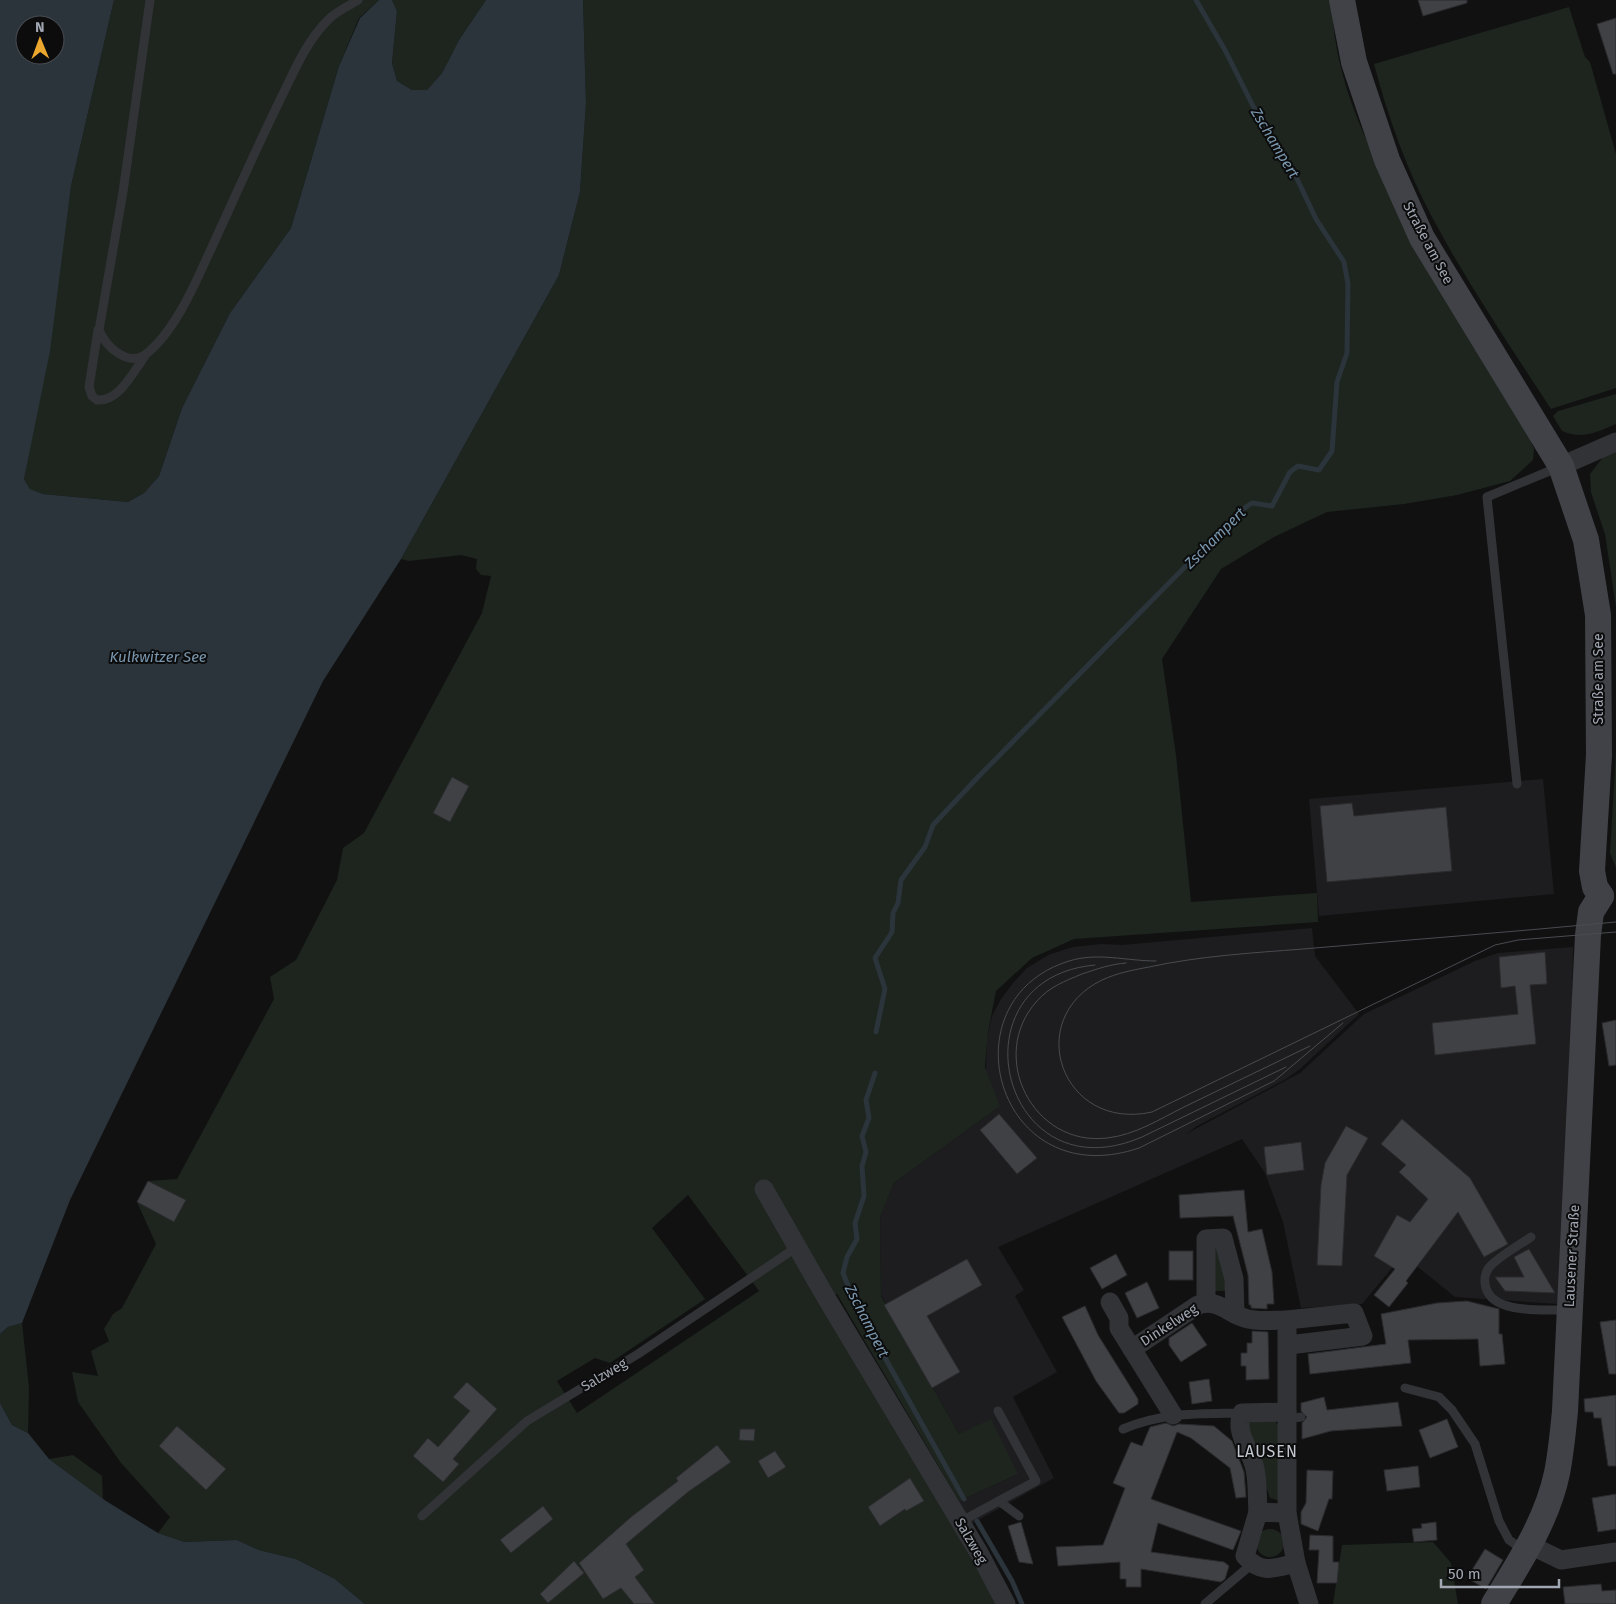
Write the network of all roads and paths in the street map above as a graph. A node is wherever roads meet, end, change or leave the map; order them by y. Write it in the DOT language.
graph roads {
  1 [pos="150,0"];
  2 [pos="358,0"];
  3 [pos="1342,0"];
  4 [pos="98,330"];
  5 [pos="146,354"];
  6 [pos="1616,442"];
  7 [pos="1561,466"];
  8 [pos="1517,784"];
  9 [pos="1608,898"];
  10 [pos="764,1189"];
  11 [pos="1531,1237"];
  12 [pos="797,1247"];
  13 [pos="1110,1302"];
  14 [pos="1206,1302"];
  15 [pos="1570,1310"];
  16 [pos="1235,1314"];
  17 [pos="1287,1320"];
  18 [pos="1289,1345"];
  19 [pos="1132,1349"];
  20 [pos="1406,1388"];
  21 [pos="998,1411"];
  22 [pos="1242,1413"];
  23 [pos="1173,1415"];
  24 [pos="1292,1416"];
  25 [pos="1123,1429"];
  26 [pos="999,1500"];
  27 [pos="1258,1512"];
  28 [pos="1287,1512"];
  29 [pos="422,1516"];
  30 [pos="1018,1516"];
  31 [pos="960,1522"];
  32 [pos="1528,1548"];
  33 [pos="1616,1552"];
  34 [pos="1296,1563"];
  35 [pos="1252,1564"];
  36 [pos="1006,1604"];
  37 [pos="1205,1604"];
  38 [pos="1309,1604"];
  39 [pos="1494,1604"];
  1 -- 4 [label="lane"];
  2 -- 5 [label="lane"];
  3 -- 7 [label="main road, Straße am See"];
  4 -- 5 [label="lane"];
  4 -- 5 [label="lane"];
  6 -- 7 [label="street"];
  7 -- 8 [label="lane"];
  7 -- 9 [label="main road, Straße am See"];
  9 -- 15 [label="main road, Lausener Straße"];
  10 -- 12 [label="street, Salzweg"];
  11 -- 15 [label="lane"];
  12 -- 29 [label="lane, Salzweg"];
  12 -- 31 [label="street, Salzweg"];
  13 -- 19 [label="street, Dinkelweg"];
  14 -- 16 [label="street, Dinkelweg"];
  14 -- 16 [label="street, Dinkelweg"];
  14 -- 19 [label="street, Dinkelweg"];
  15 -- 32 [label="main road, Lausener Straße"];
  16 -- 17 [label="street, Dinkelweg"];
  17 -- 18 [label="street"];
  17 -- 18 [label="street, Dinkelweg"];
  18 -- 24 [label="street"];
  19 -- 23 [label="street, Dinkelweg"];
  20 -- 32 [label="lane"];
  21 -- 26 [label="lane"];
  22 -- 23 [label="lane"];
  22 -- 24 [label="street"];
  22 -- 27 [label="street"];
  23 -- 25 [label="lane"];
  24 -- 28 [label="street"];
  26 -- 30 [label="lane"];
  26 -- 31 [label="lane"];
  27 -- 28 [label="street"];
  27 -- 35 [label="street"];
  28 -- 34 [label="street"];
  31 -- 36 [label="street, Salzweg"];
  32 -- 33 [label="street"];
  32 -- 39 [label="main road, Lausener Straße"];
  34 -- 35 [label="street"];
  34 -- 38 [label="street"];
  35 -- 37 [label="lane"];
}
